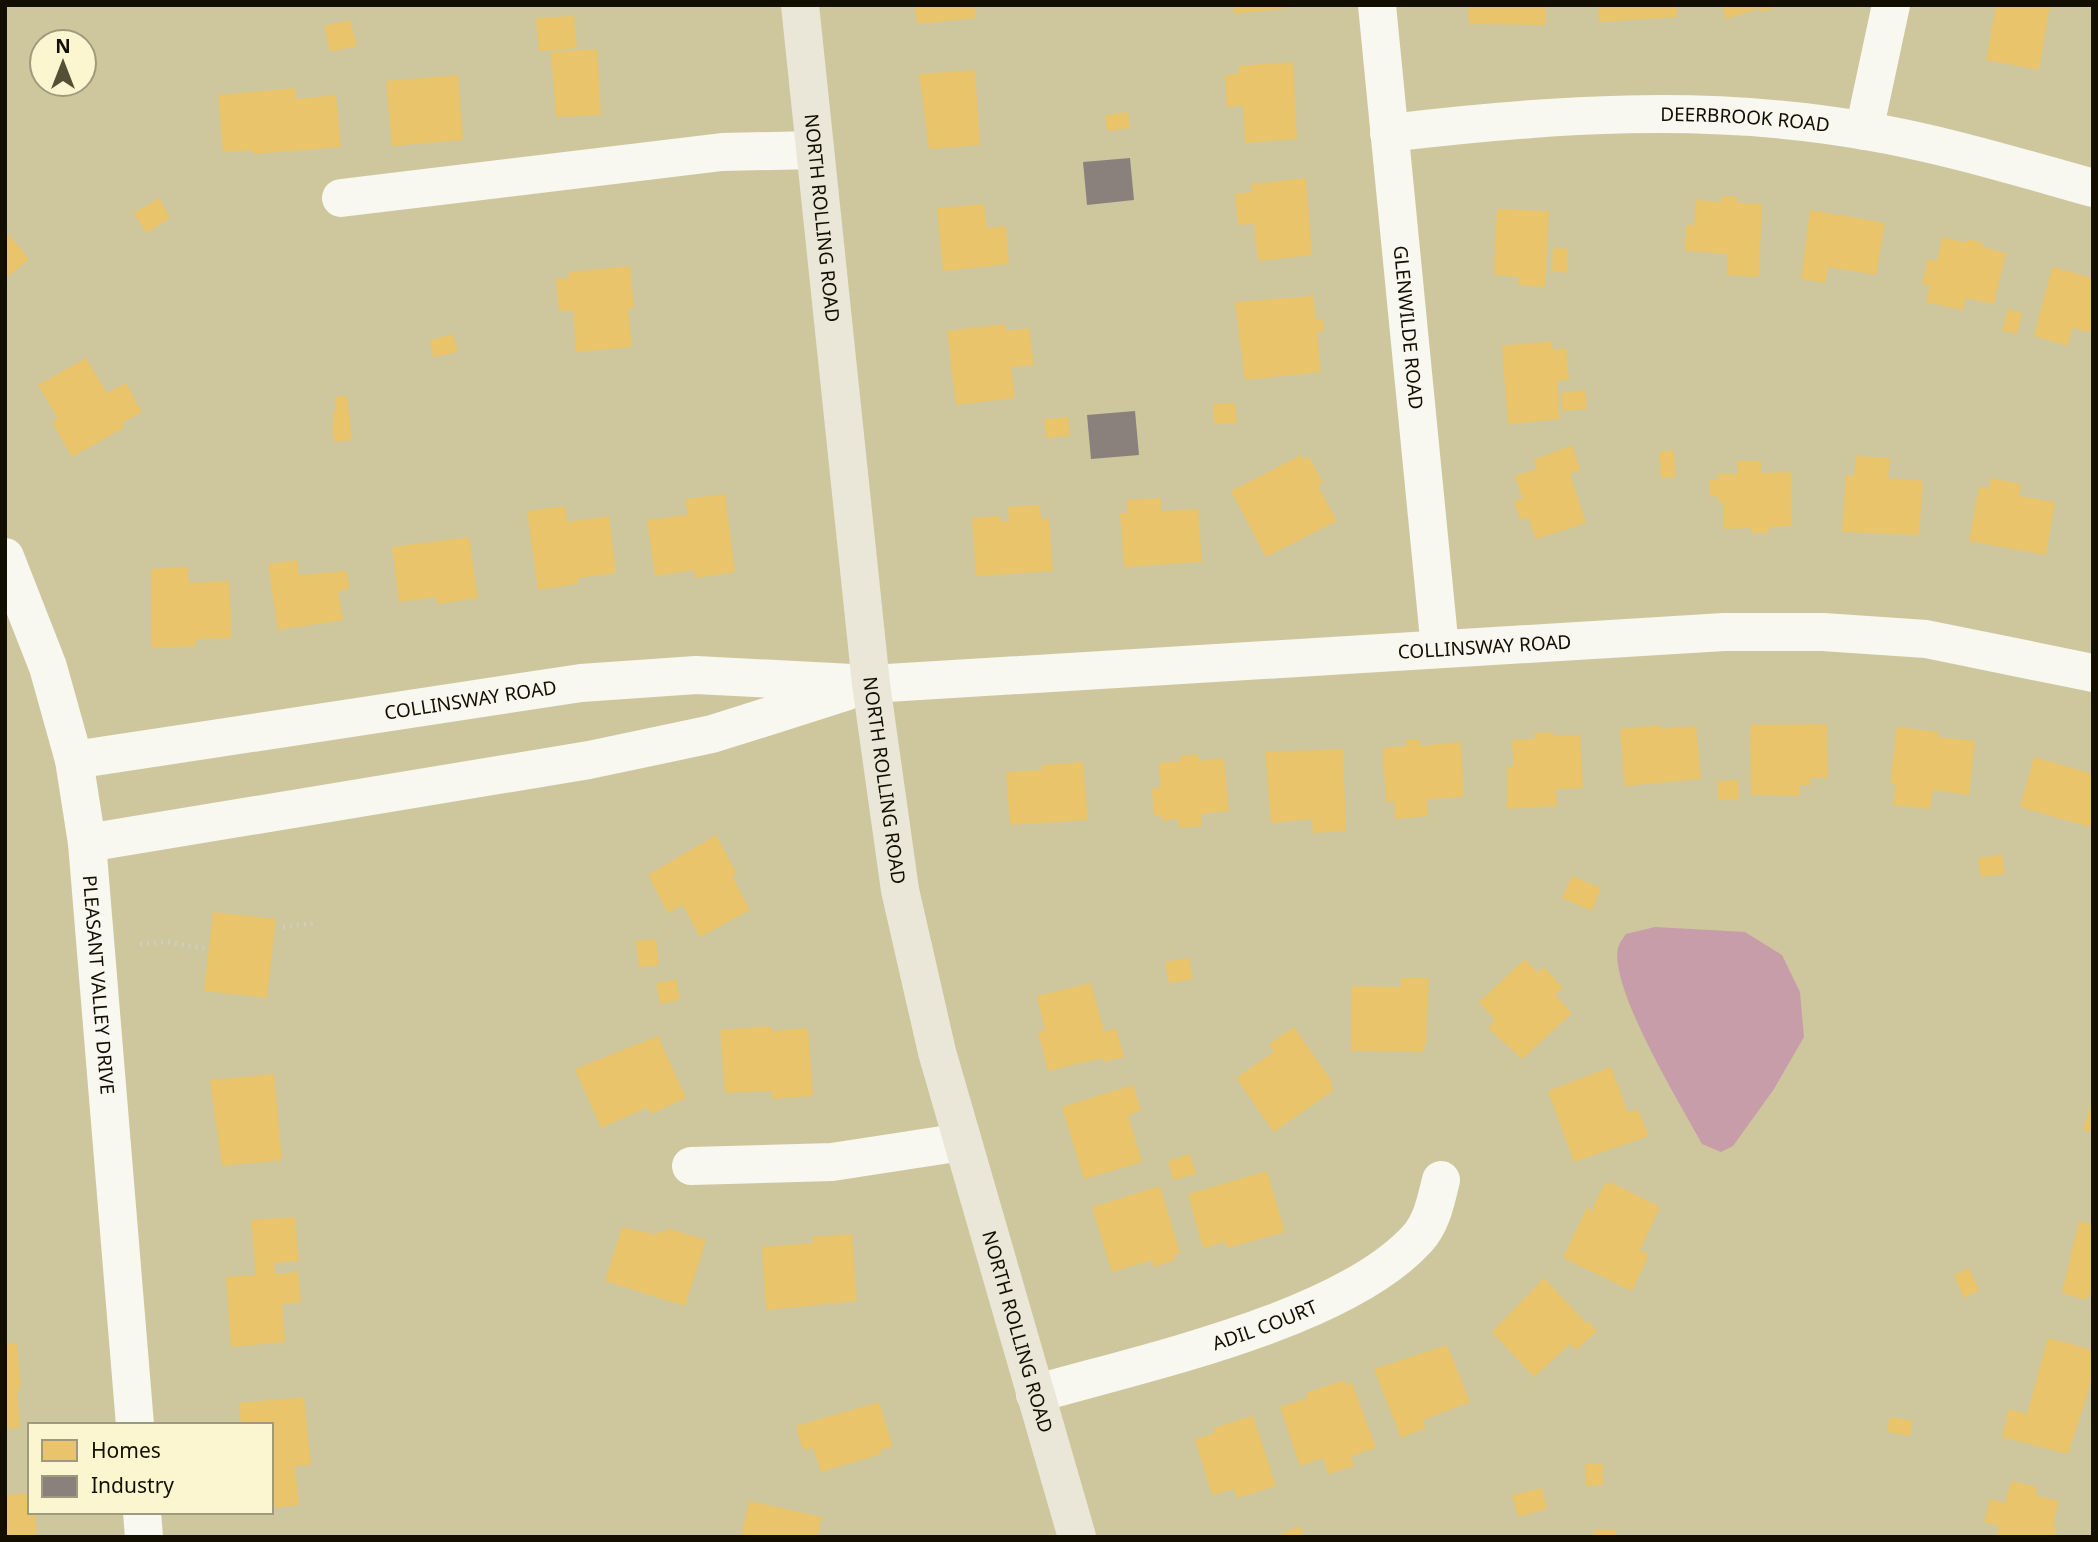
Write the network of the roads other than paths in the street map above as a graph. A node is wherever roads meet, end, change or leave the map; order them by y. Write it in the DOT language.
graph roads {
  1 [pos="800,5"];
  2 [pos="1377,5"];
  3 [pos="1891,5"];
  4 [pos="1864,131"];
  5 [pos="1389,133"];
  6 [pos="815,150"];
  7 [pos="2093,188"];
  8 [pos="341,198"];
  9 [pos="5,557"];
  10 [pos="1440,649"];
  11 [pos="2093,673"];
  12 [pos="871,684"];
  13 [pos="74,760"];
  14 [pos="87,843"];
  15 [pos="962,1142"];
  16 [pos="691,1166"];
  17 [pos="1441,1180"];
  18 [pos="1035,1394"];
  19 [pos="135,1423"];
  20 [pos="142,1514"];
  21 [pos="144,1537"];
  22 [pos="1077,1537"];
  1 -- 6 [label="main road, NORTH ROLLING ROAD"];
  2 -- 5 [label="street, GLENWILDE ROAD"];
  3 -- 4 [label="street"];
  4 -- 5 [label="street, DEERBROOK ROAD"];
  4 -- 7 [label="street, DEERBROOK ROAD"];
  5 -- 10 [label="street, GLENWILDE ROAD"];
  6 -- 8 [label="street"];
  6 -- 12 [label="main road, NORTH ROLLING ROAD"];
  9 -- 13 [label="street, PLEASANT VALLEY DRIVE"];
  10 -- 11 [label="street, COLLINSWAY ROAD"];
  10 -- 12 [label="street, COLLINSWAY ROAD"];
  12 -- 13 [label="street, COLLINSWAY ROAD"];
  12 -- 14 [label="street, COLLINSWAY ROAD"];
  12 -- 15 [label="main road, NORTH ROLLING ROAD"];
  13 -- 14 [label="street, PLEASANT VALLEY DRIVE"];
  14 -- 19 [label="street, PLEASANT VALLEY DRIVE"];
  15 -- 16 [label="street"];
  15 -- 18 [label="main road, NORTH ROLLING ROAD"];
  17 -- 18 [label="street, ADIL COURT"];
  18 -- 22 [label="main road, NORTH ROLLING ROAD"];
  20 -- 21 [label="street"];
}
